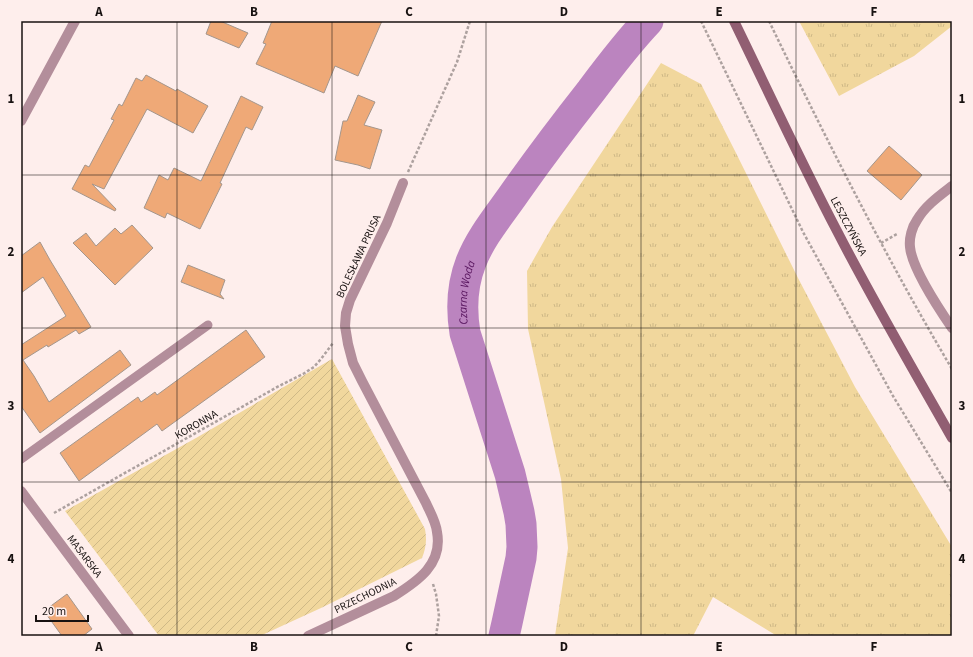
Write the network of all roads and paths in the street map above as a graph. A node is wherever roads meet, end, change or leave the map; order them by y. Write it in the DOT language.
graph roads {
  1 [pos="75,21"];
  2 [pos="470,21"];
  3 [pos="701,21"];
  4 [pos="734,21"];
  5 [pos="769,21"];
  6 [pos="21,121"];
  7 [pos="403,183"];
  8 [pos="952,186"];
  9 [pos="208,325"];
  10 [pos="952,328"];
  11 [pos="345,329"];
  12 [pos="952,369"];
  13 [pos="952,438"];
  14 [pos="21,459"];
  15 [pos="21,491"];
  16 [pos="952,493"];
  17 [pos="43,520"];
  18 [pos="428,570"];
  19 [pos="129,636"];
  20 [pos="308,636"];
  21 [pos="436,636"];
  1 -- 6 [label="street"];
  2 -- 7 [label="path"];
  3 -- 16 [label="path"];
  4 -- 13 [label="main road, LESZCZYŃSKA"];
  5 -- 12 [label="path"];
  7 -- 11 [label="street, BOLESŁAWA PRUSA"];
  8 -- 10 [label="street"];
  9 -- 14 [label="lane"];
  11 -- 17 [label="path, KORONNA"];
  11 -- 18 [label="street, BOLESŁAWA PRUSA"];
  15 -- 17 [label="street, MASARSKA"];
  17 -- 19 [label="street, MASARSKA"];
  18 -- 20 [label="street, PRZECHODNIA"];
  18 -- 21 [label="path"];
}
